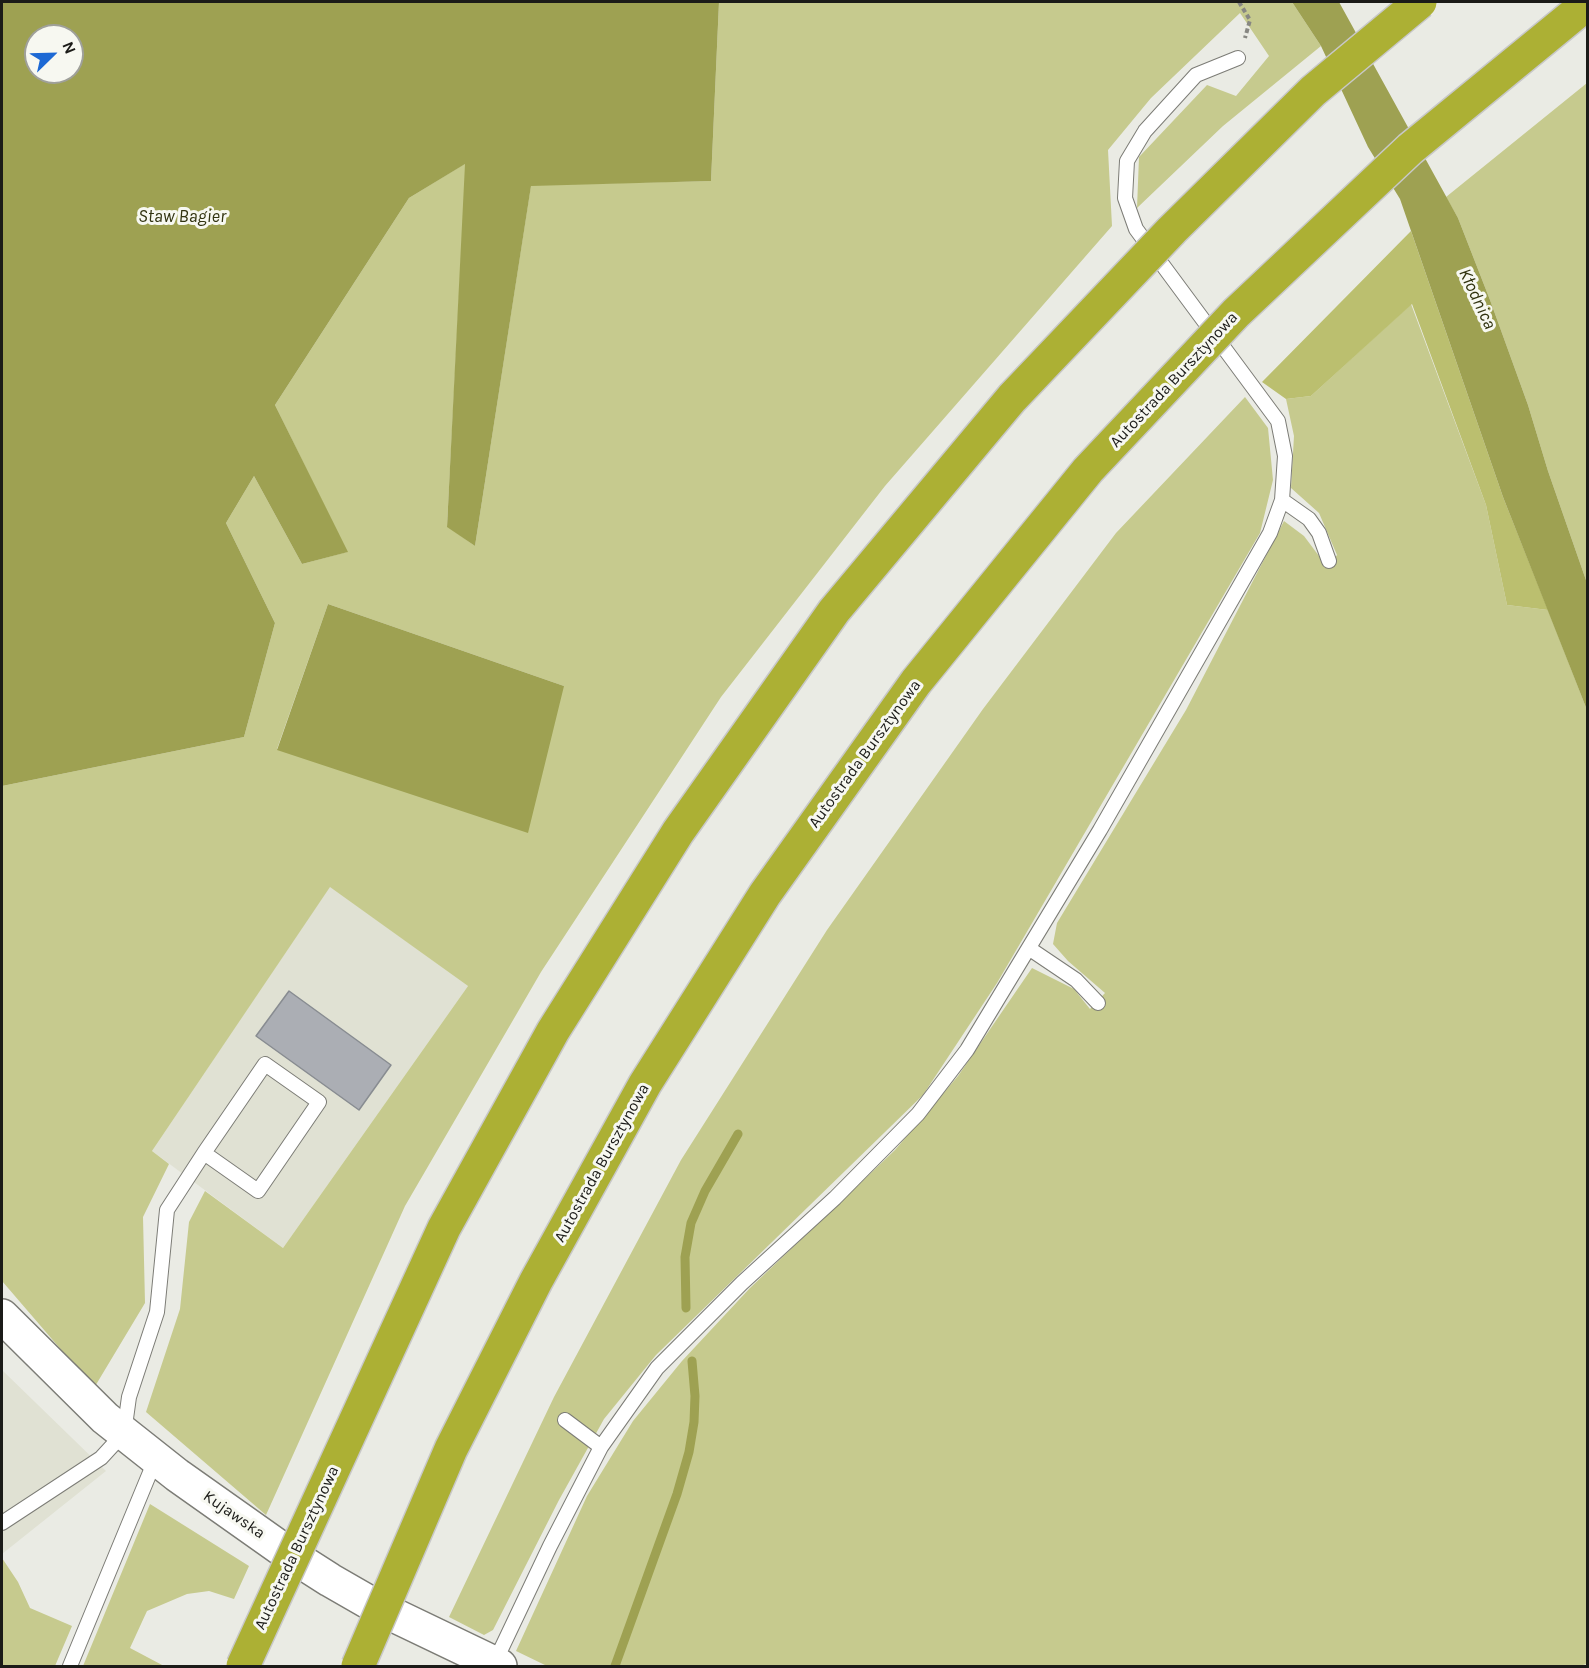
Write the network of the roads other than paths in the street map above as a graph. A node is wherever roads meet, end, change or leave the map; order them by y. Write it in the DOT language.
graph roads {
  1 [pos="1420,2"];
  2 [pos="1587,3"];
  3 [pos="1238,58"];
  4 [pos="1282,500"];
  5 [pos="1329,561"];
  6 [pos="1030,949"];
  7 [pos="1098,1003"];
  8 [pos="204,1153"];
  9 [pos="2,1316"];
  10 [pos="565,1420"];
  11 [pos="124,1433"];
  12 [pos="601,1447"];
  13 [pos="156,1458"];
  14 [pos="2,1523"];
  15 [pos="497,1665"];
  16 [pos="70,1666"];
  17 [pos="243,1666"];
  18 [pos="358,1666"];
  1 -- 17 [label="highway, Autostrada Bursztynowa, bridge"];
  2 -- 18 [label="highway, Autostrada Bursztynowa, bridge"];
  3 -- 4 [label="lane"];
  4 -- 5 [label="lane"];
  4 -- 6 [label="lane"];
  6 -- 7 [label="lane"];
  6 -- 12 [label="lane"];
  8 -- 8 [label="lane"];
  8 -- 11 [label="lane"];
  9 -- 11 [label="street, Kujawska"];
  10 -- 12 [label="lane"];
  11 -- 13 [label="street, Kujawska"];
  11 -- 14 [label="lane"];
  12 -- 15 [label="lane"];
  13 -- 15 [label="street, Kujawska"];
  13 -- 16 [label="lane"];
}
